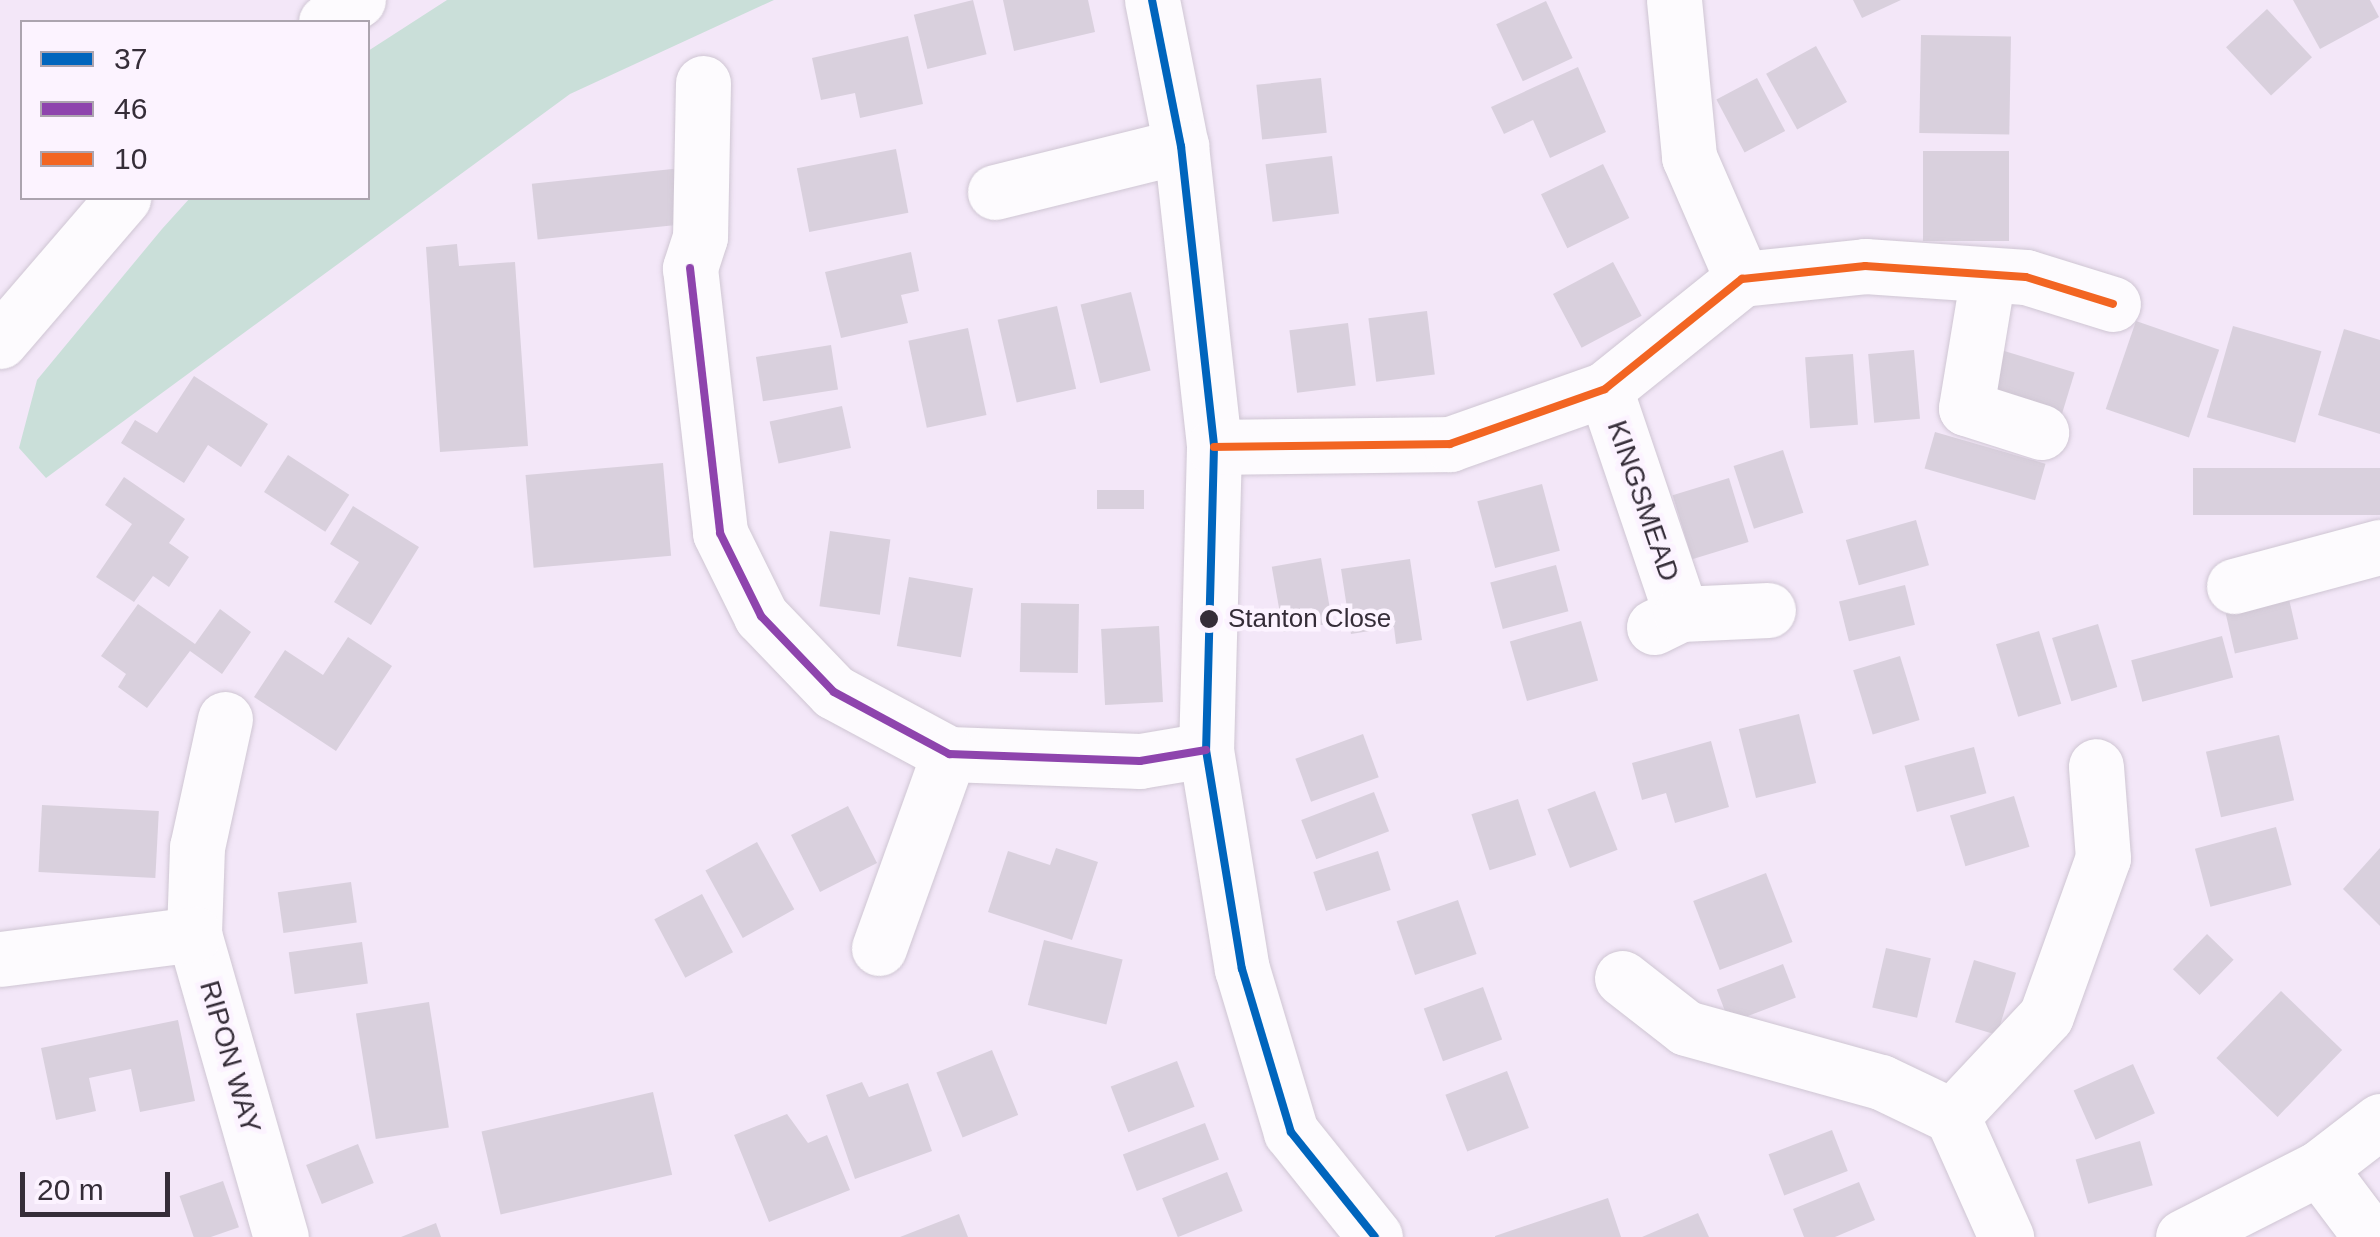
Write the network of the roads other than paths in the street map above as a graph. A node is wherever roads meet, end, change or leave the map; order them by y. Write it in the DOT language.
graph roads {
  1 [pos="358,0"];
  2 [pos="1152,0"];
  3 [pos="1674,0"];
  4 [pos="329,20"];
  5 [pos="703,83"];
  6 [pos="1181,146"];
  7 [pos="995,192"];
  8 [pos="122,200"];
  9 [pos="1988,275"];
  10 [pos="1742,279"];
  11 [pos="2112,304"];
  12 [pos="0,340"];
  13 [pos="1604,389"];
  14 [pos="2041,432"];
  15 [pos="1214,447"];
  16 [pos="2380,547"];
  17 [pos="2234,586"];
  18 [pos="1768,610"];
  19 [pos="225,720"];
  20 [pos="1206,750"];
  21 [pos="949,754"];
  22 [pos="2096,766"];
  23 [pos="194,934"];
  24 [pos="879,948"];
  25 [pos="0,960"];
  26 [pos="1622,978"];
  27 [pos="1952,1116"];
  28 [pos="2380,1121"];
  29 [pos="2318,1168"];
  30 [pos="282,1237"];
  31 [pos="1375,1237"];
  32 [pos="2006,1237"];
  33 [pos="2183,1237"];
  34 [pos="2371,1237"];
  1 -- 4 [label="street"];
  2 -- 6 [label="street"];
  3 -- 10 [label="street"];
  5 -- 21 [label="street"];
  6 -- 7 [label="street"];
  6 -- 15 [label="street"];
  8 -- 12 [label="street"];
  9 -- 10 [label="street"];
  9 -- 11 [label="street"];
  9 -- 14 [label="street"];
  10 -- 13 [label="street, KINGSMEAD"];
  13 -- 15 [label="street, KINGSMEAD"];
  13 -- 18 [label="street, KINGSMEAD"];
  15 -- 20 [label="street"];
  16 -- 17 [label="street"];
  19 -- 23 [label="street, RIPON WAY"];
  20 -- 21 [label="street"];
  20 -- 31 [label="street"];
  21 -- 24 [label="street"];
  22 -- 27 [label="street"];
  23 -- 25 [label="street"];
  23 -- 30 [label="street, RIPON WAY"];
  26 -- 27 [label="street"];
  27 -- 32 [label="street"];
  28 -- 29 [label="street"];
  29 -- 33 [label="street"];
  29 -- 34 [label="street"];
}
